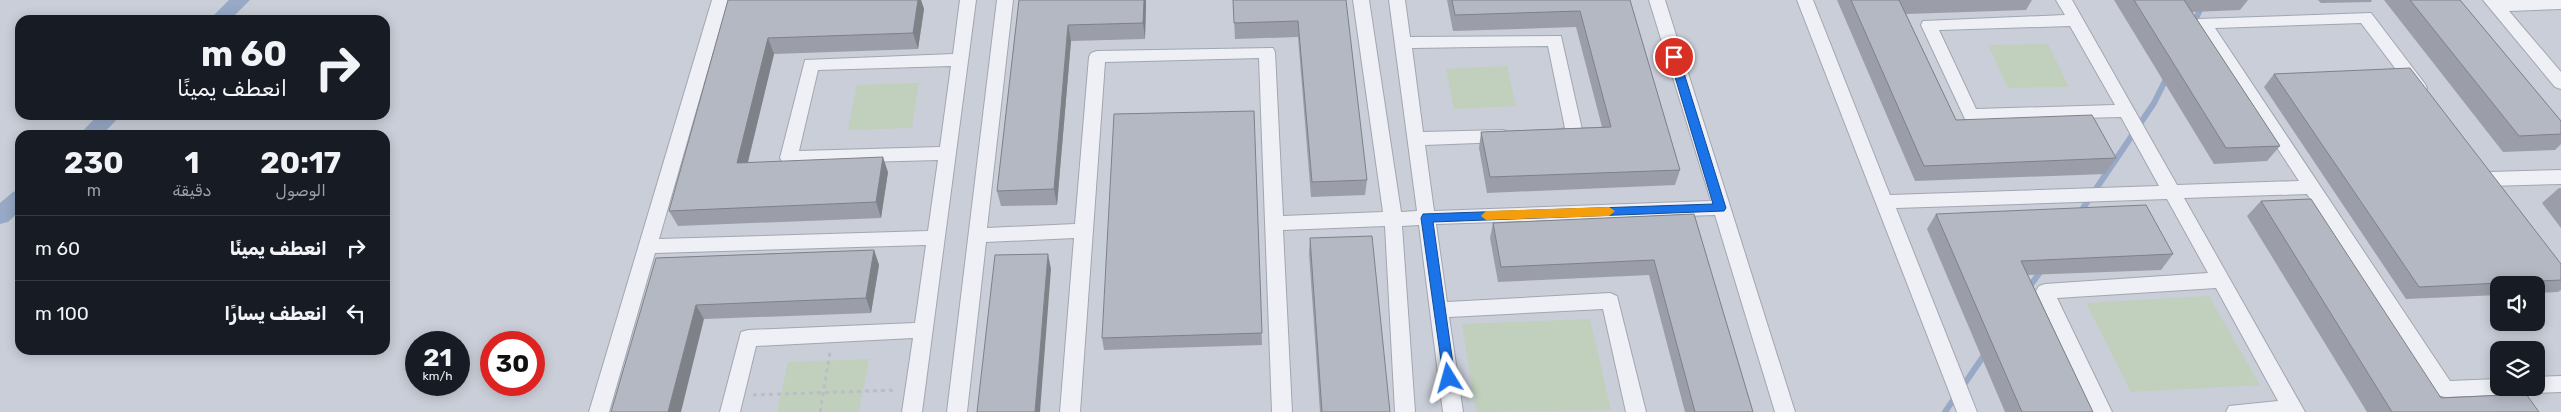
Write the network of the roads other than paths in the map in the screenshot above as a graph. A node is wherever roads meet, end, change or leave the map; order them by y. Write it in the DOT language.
graph roads {
  1 [pos="720,0"];
  2 [pos="968,0"];
  3 [pos="1006,0"];
  4 [pos="1361,0"];
  5 [pos="1397,0"];
  6 [pos="1657,0"];
  7 [pos="1805,0"];
  8 [pos="2064,0"];
  9 [pos="2493,3"];
  10 [pos="2561,4"];
  11 [pos="2075,20"];
  12 [pos="1403,43"];
  13 [pos="960,60"];
  14 [pos="2561,83"];
  15 [pos="2430,102"];
  16 [pos="2126,111"];
  17 [pos="1545,135"];
  18 [pos="1516,136"];
  19 [pos="1416,139"];
  20 [pos="947,153"];
  21 [pos="2477,164"];
  22 [pos="2561,177"];
  23 [pos="2489,179"];
  24 [pos="2312,187"];
  25 [pos="2171,192"];
  26 [pos="2501,195"];
  27 [pos="1884,202"];
  28 [pos="1720,208"];
  29 [pos="1427,218"];
  30 [pos="1392,219"];
  31 [pos="1274,223"];
  32 [pos="1084,231"];
  33 [pos="978,235"];
  34 [pos="935,238"];
  35 [pos="648,246"];
  36 [pos="2221,280"];
  37 [pos="1440,310"];
  38 [pos="923,330"];
  39 [pos="2561,384"];
  40 [pos="2545,385"];
  41 [pos="2490,387"];
  42 [pos="732,404"];
  43 [pos="2294,410"];
  44 [pos="599,412"];
  45 [pos="912,412"];
  46 [pos="957,412"];
  47 [pos="1070,412"];
  48 [pos="1282,412"];
  49 [pos="1405,412"];
  50 [pos="1453,412"];
  51 [pos="1636,412"];
  52 [pos="1785,412"];
  53 [pos="1967,412"];
  54 [pos="2102,412"];
  55 [pos="2236,412"];
  1 -- 35 [label="street"];
  2 -- 13 [label="street"];
  3 -- 33 [label="street"];
  4 -- 30 [label="street"];
  5 -- 12 [label="street"];
  6 -- 28 [label="street"];
  7 -- 27 [label="street"];
  8 -- 11 [label="street"];
  9 -- 10 [label="street"];
  9 -- 14 [label="street"];
  11 -- 16 [label="street"];
  11 -- 16 [label="street"];
  12 -- 17 [label="street"];
  12 -- 19 [label="street"];
  13 -- 20 [label="street"];
  13 -- 20 [label="street"];
  15 -- 24 [label="street"];
  16 -- 25 [label="street"];
  18 -- 19 [label="street"];
  19 -- 29 [label="street"];
  20 -- 34 [label="street"];
  21 -- 23 [label="street"];
  22 -- 23 [label="street"];
  23 -- 26 [label="street"];
  24 -- 25 [label="street"];
  24 -- 41 [label="street"];
  25 -- 27 [label="street"];
  25 -- 36 [label="street"];
  27 -- 53 [label="street"];
  28 -- 29 [label="street"];
  28 -- 52 [label="street"];
  29 -- 30 [label="street"];
  29 -- 37 [label="street"];
  30 -- 31 [label="street"];
  30 -- 49 [label="street"];
  31 -- 32 [label="street"];
  31 -- 48 [label="street"];
  32 -- 33 [label="street"];
  32 -- 47 [label="street"];
  33 -- 46 [label="street"];
  34 -- 35 [label="street"];
  34 -- 38 [label="street"];
  35 -- 44 [label="street"];
  36 -- 43 [label="street"];
  36 -- 54 [label="street"];
  37 -- 50 [label="street"];
  37 -- 51 [label="street"];
  38 -- 42 [label="street"];
  38 -- 45 [label="street"];
  39 -- 40 [label="street"];
  43 -- 55 [label="street"];
}
